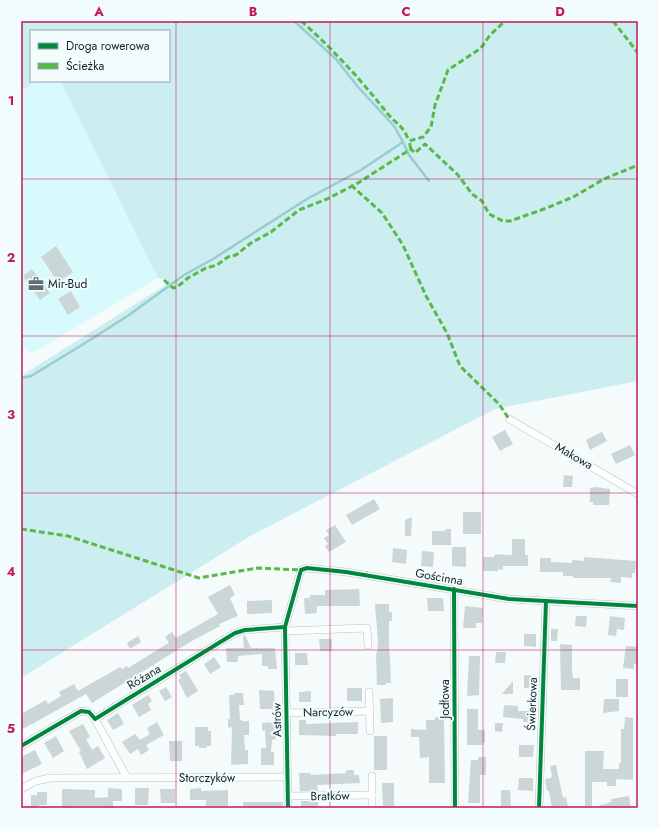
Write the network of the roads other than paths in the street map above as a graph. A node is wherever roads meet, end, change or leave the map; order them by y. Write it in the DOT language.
graph roads {
  1 [pos="509,419"];
  2 [pos="638,494"];
  3 [pos="454,589"];
  4 [pos="546,601"];
  5 [pos="638,606"];
  6 [pos="285,629"];
  7 [pos="368,645"];
  8 [pos="369,692"];
  9 [pos="370,711"];
  10 [pos="286,713"];
  11 [pos="95,719"];
  12 [pos="370,730"];
  13 [pos="21,746"];
  14 [pos="372,776"];
  15 [pos="287,777"];
  16 [pos="127,778"];
  17 [pos="21,789"];
  18 [pos="372,795"];
  19 [pos="288,796"];
  20 [pos="288,808"];
  21 [pos="372,808"];
  22 [pos="455,808"];
  23 [pos="539,808"];
  1 -- 2 [label="street, Makowa"];
  3 -- 4 [label="street, Gościnna"];
  3 -- 6 [label="street, Gościnna"];
  3 -- 22 [label="street, Jodłowa"];
  4 -- 5 [label="street, Gościnna"];
  4 -- 23 [label="street, Świerkowa"];
  6 -- 7 [label="street, Różana"];
  6 -- 10 [label="street, Astrów"];
  6 -- 11 [label="street, Różana"];
  8 -- 9 [label="street, Narcyzów"];
  9 -- 10 [label="street, Narcyzów"];
  9 -- 12 [label="street, Narcyzów"];
  10 -- 15 [label="street, Astrów"];
  11 -- 13 [label="street"];
  11 -- 16 [label="street"];
  14 -- 18 [label="street"];
  15 -- 16 [label="street, Storczyków"];
  15 -- 19 [label="street, Astrów"];
  16 -- 17 [label="street, Storczyków"];
  18 -- 19 [label="street, Bratków"];
  18 -- 21 [label="street"];
  19 -- 20 [label="street, Astrów"];
}
